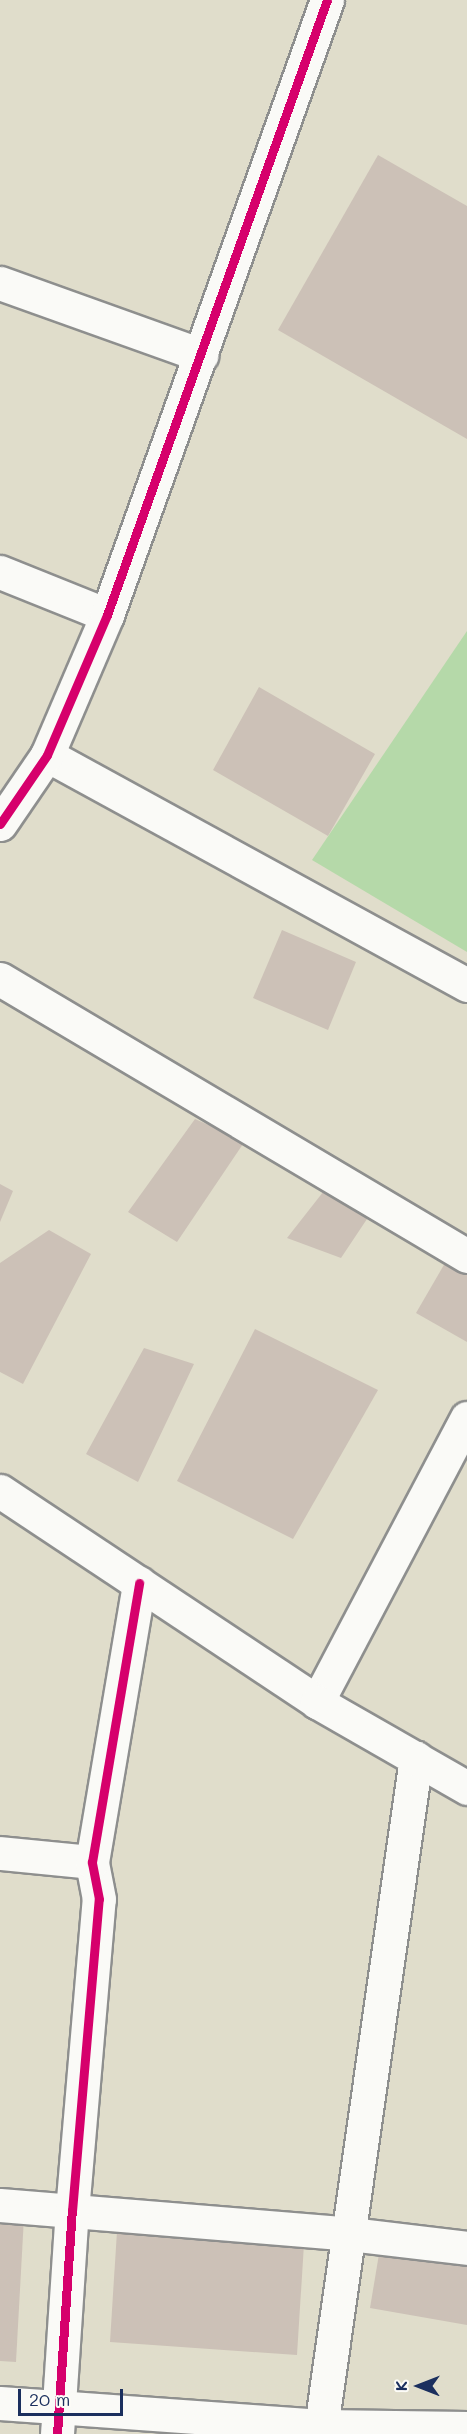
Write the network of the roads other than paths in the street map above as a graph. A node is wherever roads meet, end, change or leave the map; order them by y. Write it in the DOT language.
graph roads {
  1 [pos="327,0"];
  2 [pos="0,283"];
  3 [pos="201,355"];
  4 [pos="0,572"];
  5 [pos="107,615"];
  6 [pos="47,755"];
  7 [pos="0,824"];
  8 [pos="0,979"];
  9 [pos="467,985"];
  10 [pos="467,1256"];
  11 [pos="467,1418"];
  12 [pos="0,1491"];
  13 [pos="139,1583"];
  14 [pos="317,1702"];
  15 [pos="416,1758"];
  16 [pos="467,1788"];
  17 [pos="0,1853"];
  18 [pos="92,1862"];
  19 [pos="0,2205"];
  20 [pos="72,2211"];
  21 [pos="350,2234"];
  22 [pos="467,2248"];
  23 [pos="0,2403"];
  24 [pos="58,2421"];
  25 [pos="467,2428"];
  26 [pos="320,2430"];
  1 -- 3 [label="street"];
  2 -- 3 [label="street"];
  3 -- 5 [label="street"];
  4 -- 5 [label="street"];
  5 -- 6 [label="street"];
  6 -- 7 [label="street"];
  6 -- 9 [label="street"];
  8 -- 10 [label="street"];
  11 -- 14 [label="street"];
  12 -- 13 [label="street"];
  13 -- 14 [label="street"];
  13 -- 18 [label="street"];
  14 -- 15 [label="street"];
  15 -- 16 [label="street"];
  15 -- 21 [label="street"];
  17 -- 18 [label="street"];
  18 -- 20 [label="street"];
  19 -- 20 [label="street"];
  20 -- 21 [label="street"];
  20 -- 24 [label="street"];
  21 -- 22 [label="street"];
  21 -- 26 [label="street"];
  23 -- 24 [label="street"];
  24 -- 26 [label="street"];
  25 -- 26 [label="street"];
}
